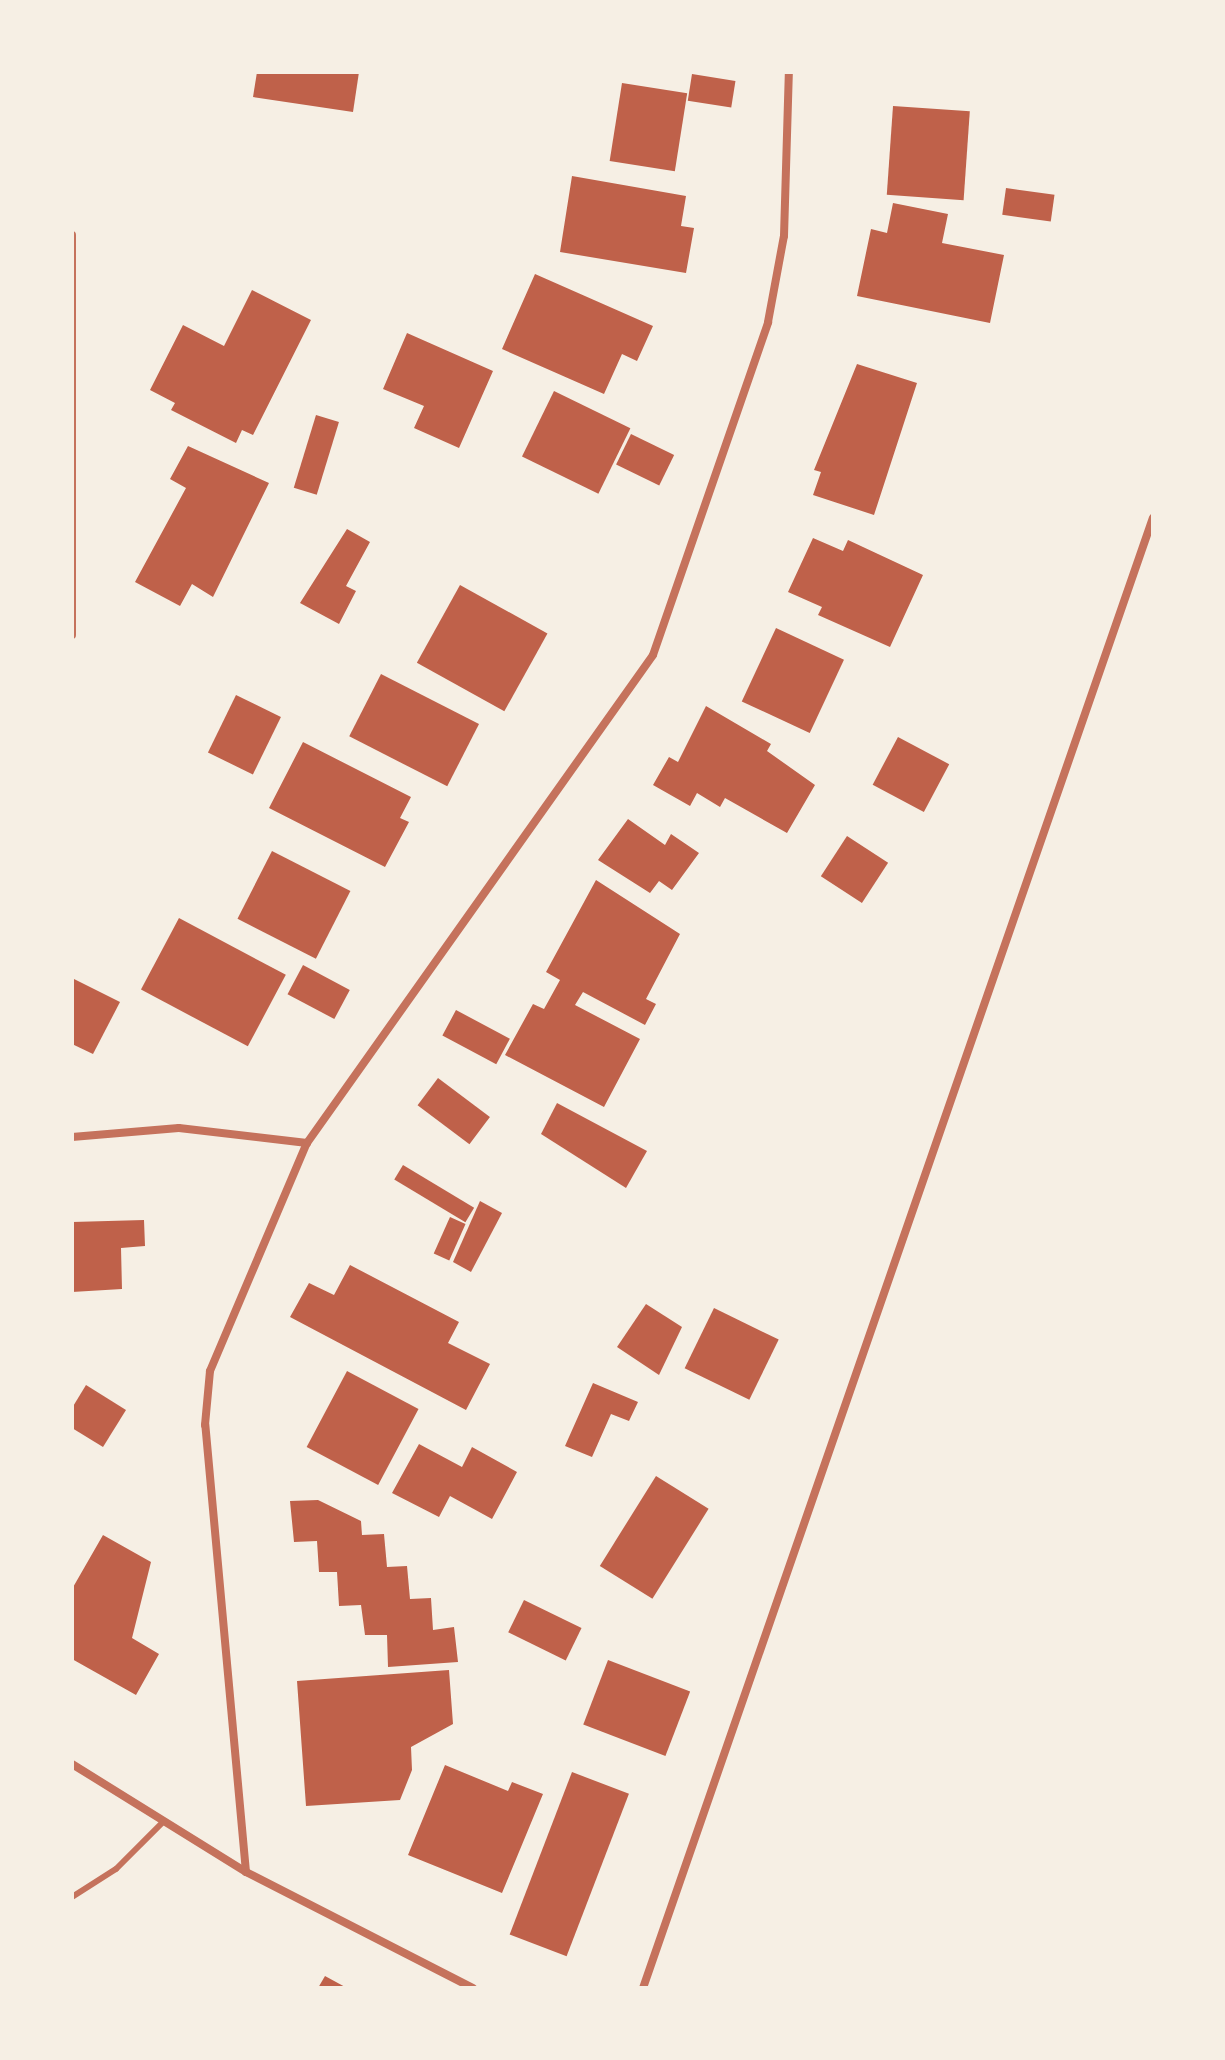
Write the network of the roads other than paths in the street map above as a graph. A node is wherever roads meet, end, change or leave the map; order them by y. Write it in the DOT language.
graph roads {
  1 [pos="789,72"];
  2 [pos="72,235"];
  3 [pos="1153,518"];
  4 [pos="72,635"];
  5 [pos="72,1137"];
  6 [pos="307,1143"];
  7 [pos="72,1764"];
  8 [pos="164,1821"];
  9 [pos="246,1872"];
  10 [pos="72,1897"];
  11 [pos="473,1988"];
  12 [pos="643,1988"];
  1 -- 6 [label="street"];
  2 -- 4 [label="street"];
  3 -- 12 [label="street"];
  5 -- 6 [label="street"];
  6 -- 9 [label="street"];
  7 -- 8 [label="street"];
  8 -- 9 [label="street"];
  8 -- 10 [label="lane"];
  9 -- 11 [label="street"];
}
